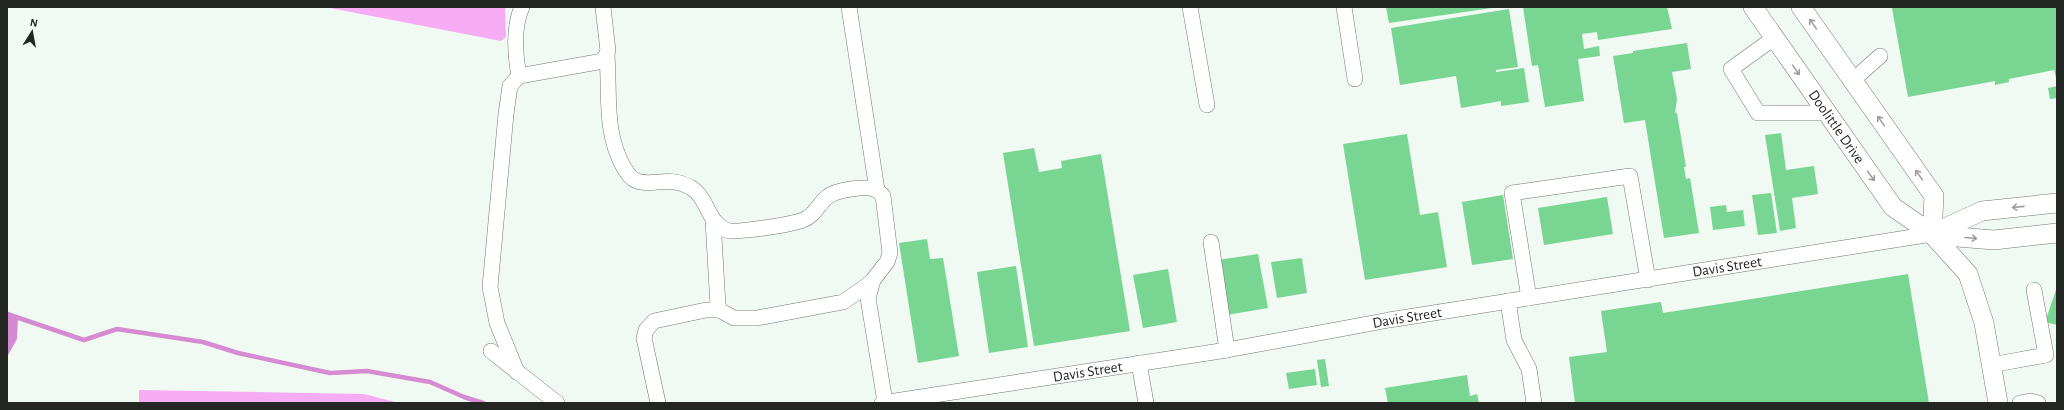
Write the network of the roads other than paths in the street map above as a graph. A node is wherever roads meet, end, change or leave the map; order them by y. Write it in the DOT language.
graph roads {
  1 [pos="522,7"];
  2 [pos="603,7"];
  3 [pos="849,7"];
  4 [pos="1190,7"];
  5 [pos="1344,7"];
  6 [pos="1753,7"];
  7 [pos="1801,7"];
  8 [pos="1774,38"];
  9 [pos="607,56"];
  10 [pos="1880,56"];
  11 [pos="519,76"];
  12 [pos="1355,79"];
  13 [pos="1852,81"];
  14 [pos="1207,104"];
  15 [pos="1826,113"];
  16 [pos="877,190"];
  17 [pos="2057,203"];
  18 [pos="713,220"];
  19 [pos="2057,233"];
  20 [pos="1932,234"];
  21 [pos="1211,242"];
  22 [pos="873,280"];
  23 [pos="1648,280"];
  24 [pos="2034,290"];
  25 [pos="1529,298"];
  26 [pos="1508,301"];
  27 [pos="720,310"];
  28 [pos="1227,350"];
  29 [pos="491,351"];
  30 [pos="1139,363"];
  31 [pos="1991,365"];
  32 [pos="517,372"];
  33 [pos="962,397"];
  34 [pos="558,403"];
  35 [pos="658,403"];
  36 [pos="884,403"];
  37 [pos="1146,403"];
  38 [pos="1534,403"];
  39 [pos="1998,403"];
  40 [pos="2020,403"];
  41 [pos="2038,403"];
  1 -- 11 [label="street"];
  2 -- 9 [label="street"];
  3 -- 16 [label="street"];
  4 -- 14 [label="street"];
  5 -- 12 [label="street"];
  6 -- 8 [label="main road, Doolittle Drive"];
  13 -- 7 [label="main road, one-way"];
  8 -- 15 [label="main road, Doolittle Drive, one-way"];
  8 -- 15 [label="street"];
  9 -- 11 [label="street"];
  9 -- 18 [label="street"];
  10 -- 13 [label="street"];
  11 -- 32 [label="street"];
  20 -- 13 [label="main road, one-way"];
  15 -- 20 [label="main road, Doolittle Drive, one-way"];
  16 -- 18 [label="street"];
  16 -- 22 [label="street"];
  17 -- 20 [label="main road, Davis Street, one-way"];
  18 -- 27 [label="street"];
  20 -- 19 [label="main road, Davis Street, one-way"];
  20 -- 23 [label="street, Davis Street"];
  20 -- 31 [label="main road, Doolittle Drive"];
  21 -- 28 [label="street"];
  22 -- 27 [label="street"];
  22 -- 36 [label="street"];
  23 -- 25 [label="street, Davis Street"];
  23 -- 25 [label="street"];
  24 -- 31 [label="street"];
  25 -- 26 [label="street, Davis Street"];
  26 -- 28 [label="street, Davis Street"];
  26 -- 38 [label="street"];
  27 -- 35 [label="street"];
  28 -- 30 [label="street, Davis Street"];
  29 -- 32 [label="street"];
  30 -- 33 [label="street, Davis Street"];
  30 -- 37 [label="street"];
  31 -- 39 [label="main road, Doolittle Drive"];
  32 -- 34 [label="street"];
  33 -- 36 [label="street, Davis Street"];
  40 -- 41 [label="street"];
}
